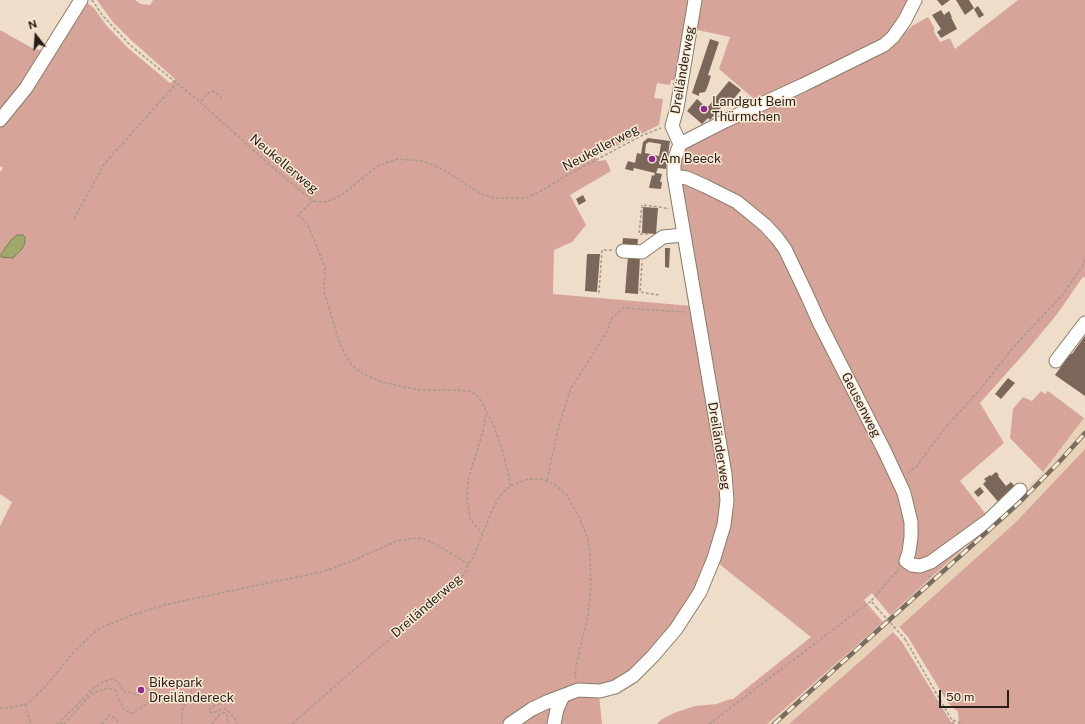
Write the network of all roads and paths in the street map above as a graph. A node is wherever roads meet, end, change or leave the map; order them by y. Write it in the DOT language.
graph roads {
  1 [pos="81,0"];
  2 [pos="92,0"];
  3 [pos="695,0"];
  4 [pos="915,0"];
  5 [pos="176,83"];
  6 [pos="222,98"];
  7 [pos="200,102"];
  8 [pos="0,120"];
  9 [pos="672,126"];
  10 [pos="680,144"];
  11 [pos="674,176"];
  12 [pos="313,201"];
  13 [pos="679,208"];
  14 [pos="74,219"];
  15 [pos="683,235"];
  16 [pos="663,237"];
  17 [pos="602,250"];
  18 [pos="623,251"];
  19 [pos="642,252"];
  20 [pos="1085,258"];
  21 [pos="599,293"];
  22 [pos="659,295"];
  23 [pos="697,312"];
  24 [pos="1085,323"];
  25 [pos="1056,361"];
  26 [pos="487,411"];
  27 [pos="911,471"];
  28 [pos="547,481"];
  29 [pos="512,486"];
  30 [pos="1020,490"];
  31 [pos="483,535"];
  32 [pos="906,561"];
  33 [pos="468,564"];
  34 [pos="871,600"];
  35 [pos="578,690"];
  36 [pos="563,696"];
  37 [pos="25,705"];
  38 [pos="0,708"];
  39 [pos="953,720"];
  40 [pos="66,722"];
  41 [pos="31,724"];
  42 [pos="57,724"];
  43 [pos="60,724"];
  44 [pos="64,724"];
  45 [pos="102,724"];
  46 [pos="118,724"];
  47 [pos="182,724"];
  48 [pos="212,724"];
  49 [pos="228,724"];
  50 [pos="237,724"];
  51 [pos="292,724"];
  52 [pos="510,724"];
  53 [pos="554,724"];
  54 [pos="709,724"];
  55 [pos="954,724"];
  56 [pos="962,724"];
  1 -- 8 [label="street"];
  2 -- 5 [label="path, Neukellerweg"];
  3 -- 9 [label="street, Dreiländerweg"];
  4 -- 10 [label="street"];
  5 -- 7 [label="path, Neukellerweg"];
  5 -- 14 [label="path"];
  6 -- 7 [label="path"];
  7 -- 12 [label="path, Neukellerweg"];
  9 -- 10 [label="street, Dreiländerweg"];
  9 -- 12 [label="path, Neukellerweg"];
  10 -- 11 [label="street, Dreiländerweg"];
  11 -- 13 [label="street, Dreiländerweg"];
  11 -- 32 [label="street, Geusenweg"];
  12 -- 26 [label="path"];
  13 -- 15 [label="street, Dreiländerweg"];
  13 -- 16 [label="path"];
  15 -- 16 [label="street"];
  15 -- 23 [label="street, Dreiländerweg"];
  16 -- 19 [label="street"];
  17 -- 21 [label="path"];
  18 -- 19 [label="street"];
  19 -- 22 [label="path"];
  20 -- 27 [label="path"];
  23 -- 28 [label="path"];
  23 -- 35 [label="street, Dreiländerweg"];
  24 -- 25 [label="street"];
  26 -- 29 [label="path"];
  26 -- 31 [label="path"];
  28 -- 29 [label="path, Dreiländerweg"];
  28 -- 35 [label="path, Dreiländerweg"];
  29 -- 31 [label="path, Dreiländerweg"];
  30 -- 32 [label="street"];
  31 -- 33 [label="path, Dreiländerweg"];
  32 -- 34 [label="path"];
  33 -- 37 [label="path"];
  33 -- 51 [label="path, Dreiländerweg"];
  34 -- 39 [label="path, bridge"];
  34 -- 54 [label="path"];
  35 -- 36 [label="street"];
  36 -- 52 [label="street"];
  36 -- 53 [label="street"];
  37 -- 38 [label="path"];
  37 -- 41 [label="path"];
  39 -- 55 [label="path"];
  39 -- 56 [label="path"];
  40 -- 43 [label="path"];
  40 -- 44 [label="path"];
  40 -- 47 [label="path"];
  42 -- 50 [label="path"];
  45 -- 46 [label="path"];
  48 -- 49 [label="path"];
}
